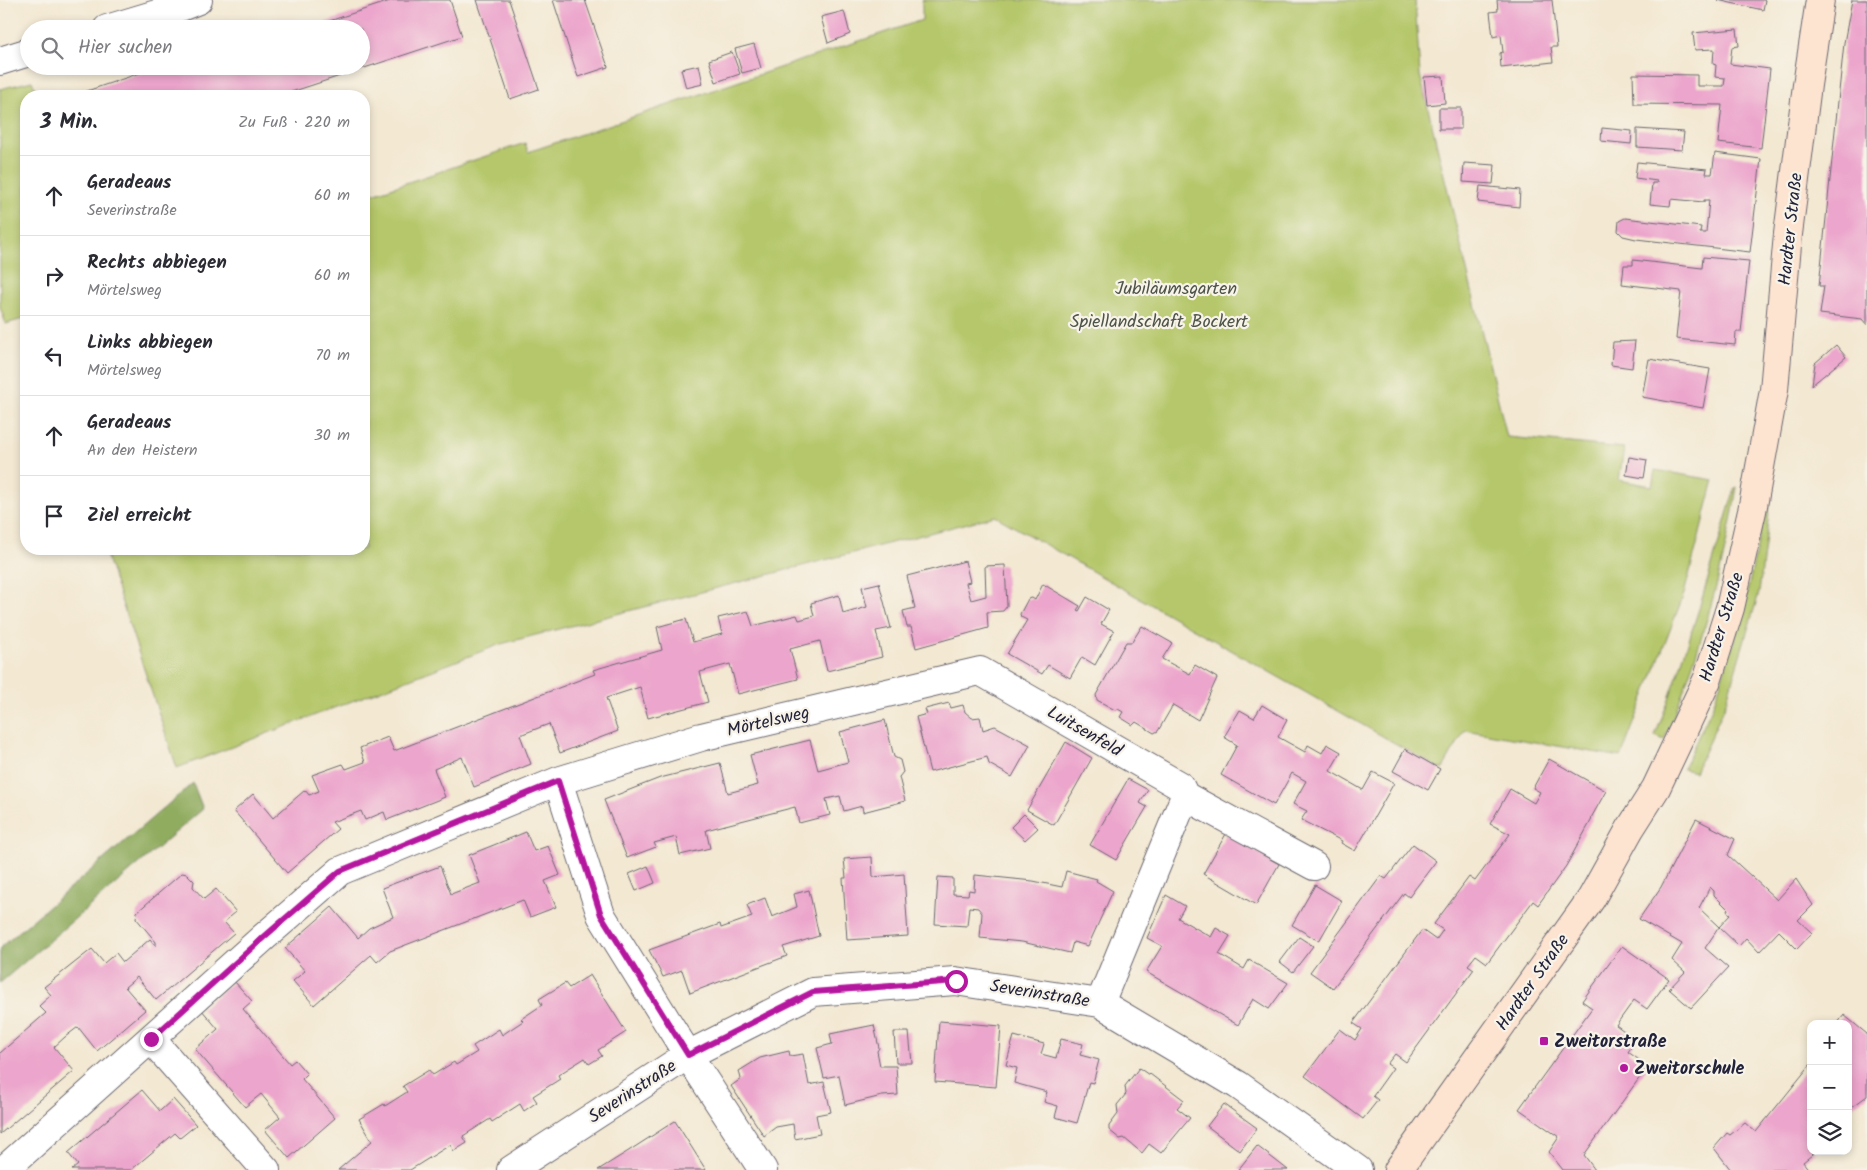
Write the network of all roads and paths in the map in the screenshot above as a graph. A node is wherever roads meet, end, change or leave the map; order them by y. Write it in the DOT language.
graph roads {
  1 [pos="1820,0"];
  2 [pos="187,2"];
  3 [pos="134,20"];
  4 [pos="20,55"];
  5 [pos="0,61"];
  6 [pos="980,671"];
  7 [pos="558,781"];
  8 [pos="1185,796"];
  9 [pos="1314,866"];
  10 [pos="1100,1003"];
  11 [pos="151,1039"];
  12 [pos="688,1055"];
  13 [pos="4,1170"];
  14 [pos="266,1170"];
  15 [pos="511,1170"];
  16 [pos="763,1170"];
  17 [pos="1358,1170"];
  18 [pos="1398,1170"];
  1 -- 18 [label="main road, Hardter Straße"];
  2 -- 3 [label="street"];
  4 -- 5 [label="street"];
  6 -- 7 [label="street, Mörtelsweg"];
  6 -- 8 [label="street, Luitsenfeld"];
  7 -- 11 [label="street, Mörtelsweg"];
  7 -- 12 [label="street"];
  8 -- 9 [label="street, Luitsenfeld"];
  8 -- 10 [label="street"];
  10 -- 12 [label="street, Severinstraße"];
  10 -- 17 [label="street, Severinstraße"];
  11 -- 13 [label="street, Mörtelsweg"];
  11 -- 14 [label="street"];
  12 -- 15 [label="street, Severinstraße"];
  12 -- 16 [label="street"];
}
